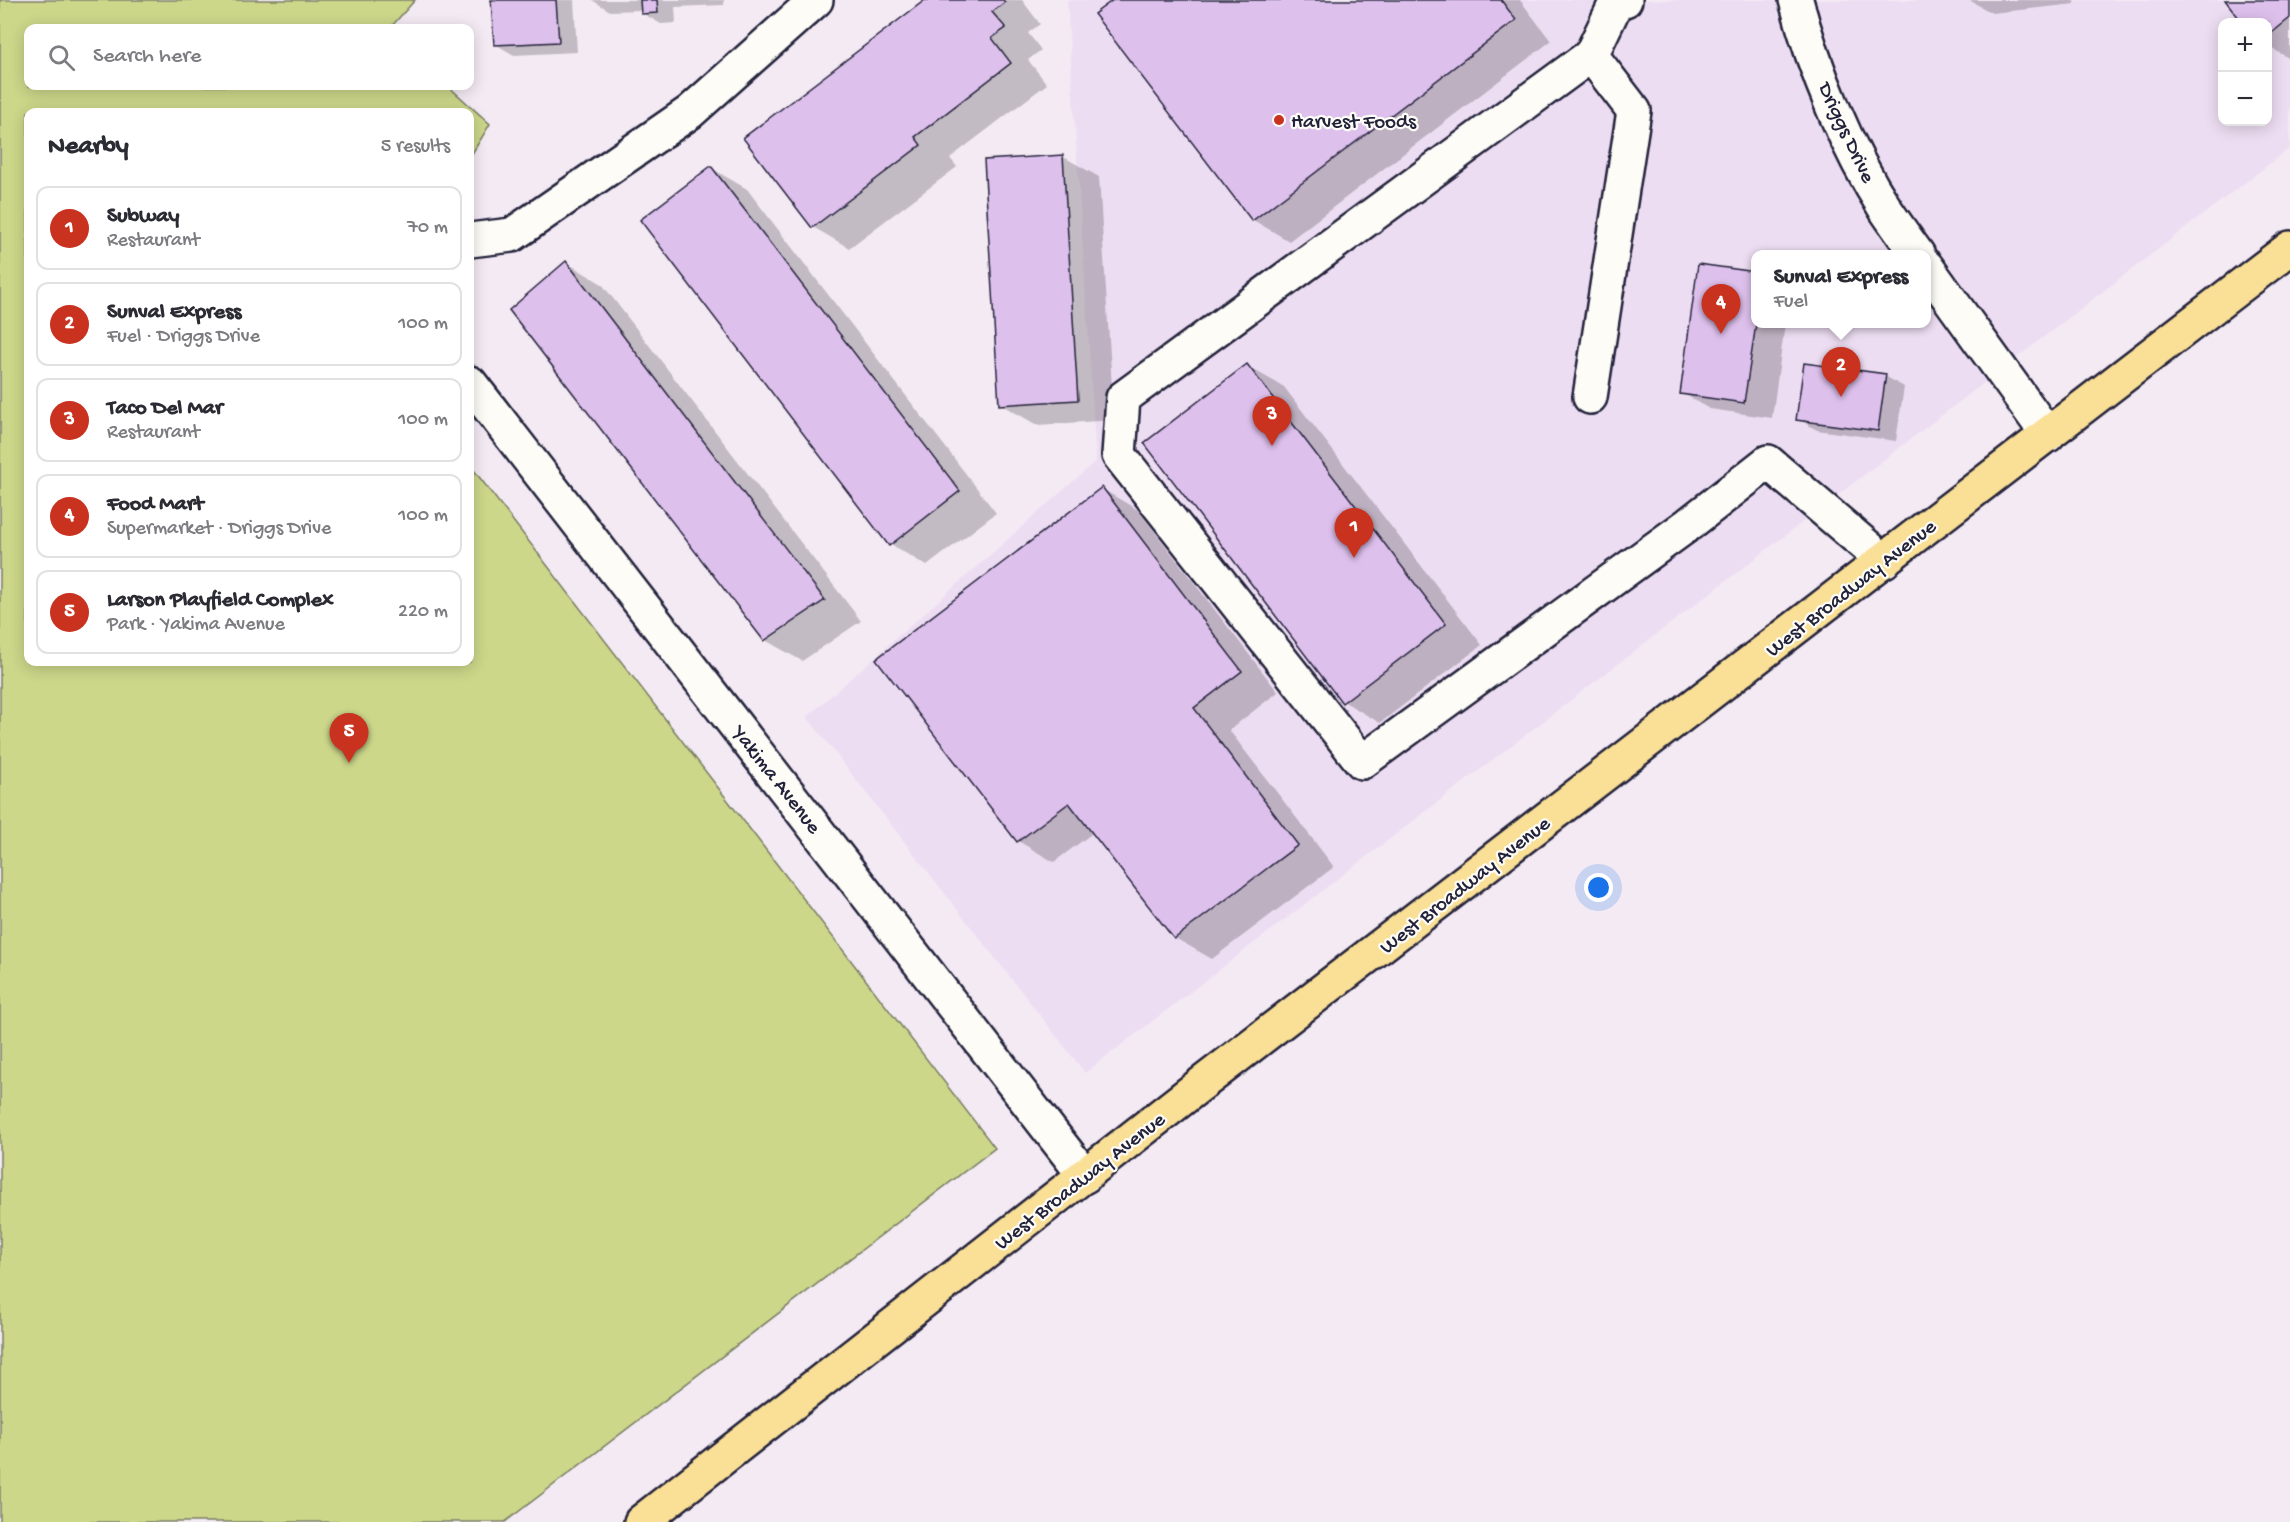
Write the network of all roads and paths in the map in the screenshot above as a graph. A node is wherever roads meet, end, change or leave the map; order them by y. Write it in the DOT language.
graph roads {
  1 [pos="816,0"];
  2 [pos="1625,0"];
  3 [pos="1796,0"];
  4 [pos="1591,55"];
  5 [pos="474,240"];
  6 [pos="2290,248"];
  7 [pos="1915,250"];
  8 [pos="1931,273"];
  9 [pos="474,387"];
  10 [pos="1590,397"];
  11 [pos="2048,435"];
  12 [pos="1884,561"];
  13 [pos="1085,1176"];
  14 [pos="641,1522"];
  1 -- 5 [label="street"];
  2 -- 4 [label="street"];
  3 -- 7 [label="street, Driggs Drive"];
  4 -- 10 [label="street"];
  4 -- 12 [label="street"];
  6 -- 11 [label="main road, West Broadway Avenue"];
  8 -- 11 [label="street"];
  9 -- 13 [label="street, Yakima Avenue"];
  11 -- 12 [label="main road, West Broadway Avenue"];
  12 -- 13 [label="main road, West Broadway Avenue"];
  13 -- 14 [label="main road, West Broadway Avenue"];
}
